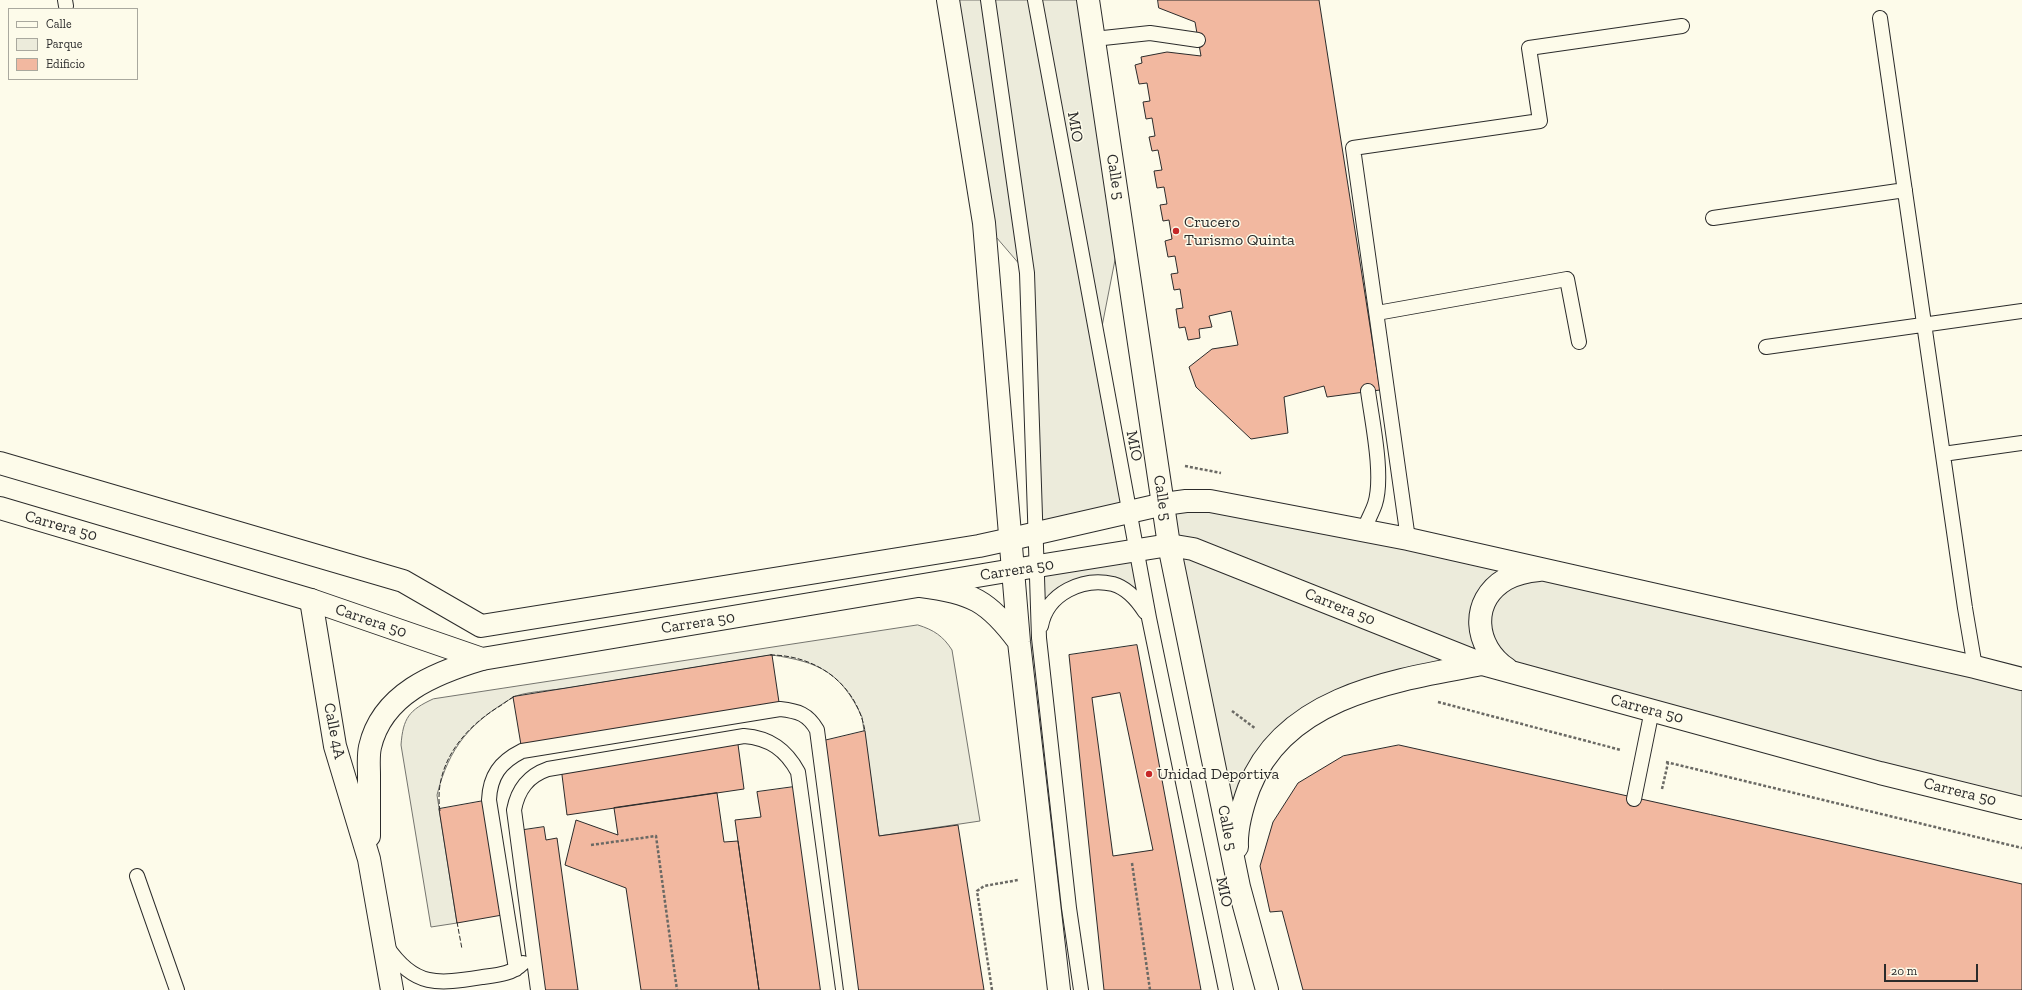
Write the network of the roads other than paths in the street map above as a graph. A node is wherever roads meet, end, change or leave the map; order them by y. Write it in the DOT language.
graph roads {
  1 [pos="948,0"];
  2 [pos="988,0"];
  3 [pos="1035,0"];
  4 [pos="1088,0"];
  5 [pos="1880,18"];
  6 [pos="1682,26"];
  7 [pos="1094,39"];
  8 [pos="1198,40"];
  9 [pos="1905,190"];
  10 [pos="1713,218"];
  11 [pos="2022,310"];
  12 [pos="1376,313"];
  13 [pos="1924,325"];
  14 [pos="1579,342"];
  15 [pos="1766,347"];
  16 [pos="1368,391"];
  17 [pos="2022,443"];
  18 [pos="1943,454"];
  19 [pos="0,463"];
  20 [pos="1164,504"];
  21 [pos="0,508"];
  22 [pos="1130,512"];
  23 [pos="1364,530"];
  24 [pos="1036,533"];
  25 [pos="1011,539"];
  26 [pos="1408,539"];
  27 [pos="1170,545"];
  28 [pos="1137,550"];
  29 [pos="1037,567"];
  30 [pos="1542,569"];
  31 [pos="1013,570"];
  32 [pos="921,586"];
  33 [pos="311,600"];
  34 [pos="1149,618"];
  35 [pos="1029,640"];
  36 [pos="482,659"];
  37 [pos="1482,664"];
  38 [pos="1975,667"];
  39 [pos="1510,671"];
  40 [pos="2022,679"];
  41 [pos="1652,710"];
  42 [pos="1634,798"];
  43 [pos="2022,808"];
  44 [pos="369,860"];
  45 [pos="137,876"];
  46 [pos="1238,887"];
  47 [pos="384,942"];
  48 [pos="533,948"];
  49 [pos="516,969"];
  50 [pos="177,990"];
  51 [pos="392,990"];
  52 [pos="538,990"];
  53 [pos="828,990"];
  54 [pos="851,990"];
  55 [pos="1059,990"];
  56 [pos="1081,990"];
  57 [pos="1226,990"];
  58 [pos="1267,990"];
  1 -- 25 [label="main road"];
  2 -- 24 [label="lane"];
  3 -- 22 [label="lane, MIO"];
  4 -- 7 [label="main road, Calle 5"];
  5 -- 9 [label="lane"];
  6 -- 12 [label="lane"];
  7 -- 8 [label="lane"];
  7 -- 20 [label="main road, Calle 5"];
  9 -- 10 [label="lane"];
  9 -- 13 [label="lane"];
  11 -- 13 [label="lane"];
  12 -- 14 [label="lane"];
  12 -- 26 [label="lane"];
  13 -- 15 [label="lane"];
  13 -- 18 [label="lane"];
  16 -- 23 [label="lane"];
  17 -- 18 [label="lane"];
  18 -- 38 [label="lane"];
  19 -- 25 [label="main road, Carrera 50"];
  20 -- 22 [label="main road, Carrera 50"];
  20 -- 23 [label="main road, Carrera 50"];
  20 -- 27 [label="main road, Calle 5"];
  21 -- 33 [label="main road, Carrera 50"];
  22 -- 24 [label="main road, Carrera 50"];
  22 -- 28 [label="lane, MIO"];
  23 -- 26 [label="main road, Carrera 50"];
  24 -- 25 [label="main road, Carrera 50"];
  24 -- 29 [label="lane"];
  25 -- 31 [label="main road"];
  26 -- 30 [label="main road, Carrera 50"];
  27 -- 28 [label="main road, Carrera 50"];
  27 -- 37 [label="main road, Carrera 50"];
  27 -- 46 [label="main road, Calle 5"];
  28 -- 29 [label="main road, Carrera 50"];
  28 -- 34 [label="lane, MIO"];
  29 -- 31 [label="main road, Carrera 50"];
  29 -- 35 [label="lane"];
  30 -- 38 [label="main road, Carrera 50"];
  30 -- 39 [label="main road"];
  31 -- 32 [label="main road, Carrera 50"];
  31 -- 35 [label="main road"];
  32 -- 35 [label="main road"];
  32 -- 36 [label="main road, Carrera 50"];
  33 -- 36 [label="main road, Carrera 50"];
  33 -- 44 [label="main road, Calle 4A"];
  34 -- 35 [label="lane"];
  34 -- 57 [label="lane, MIO"];
  35 -- 55 [label="main road"];
  35 -- 56 [label="lane"];
  36 -- 44 [label="main road, Calle 4A"];
  37 -- 39 [label="main road, Carrera 50"];
  37 -- 46 [label="main road"];
  38 -- 40 [label="main road, Carrera 50"];
  39 -- 41 [label="main road, Carrera 50"];
  41 -- 42 [label="lane"];
  41 -- 43 [label="main road, Carrera 50"];
  44 -- 47 [label="main road, Calle 4A"];
  45 -- 50 [label="lane"];
  46 -- 58 [label="main road, Calle 5"];
  47 -- 49 [label="lane"];
  47 -- 51 [label="main road, Calle 4A"];
  48 -- 49 [label="lane"];
  48 -- 52 [label="lane"];
  48 -- 53 [label="lane"];
  49 -- 54 [label="lane"];
}
